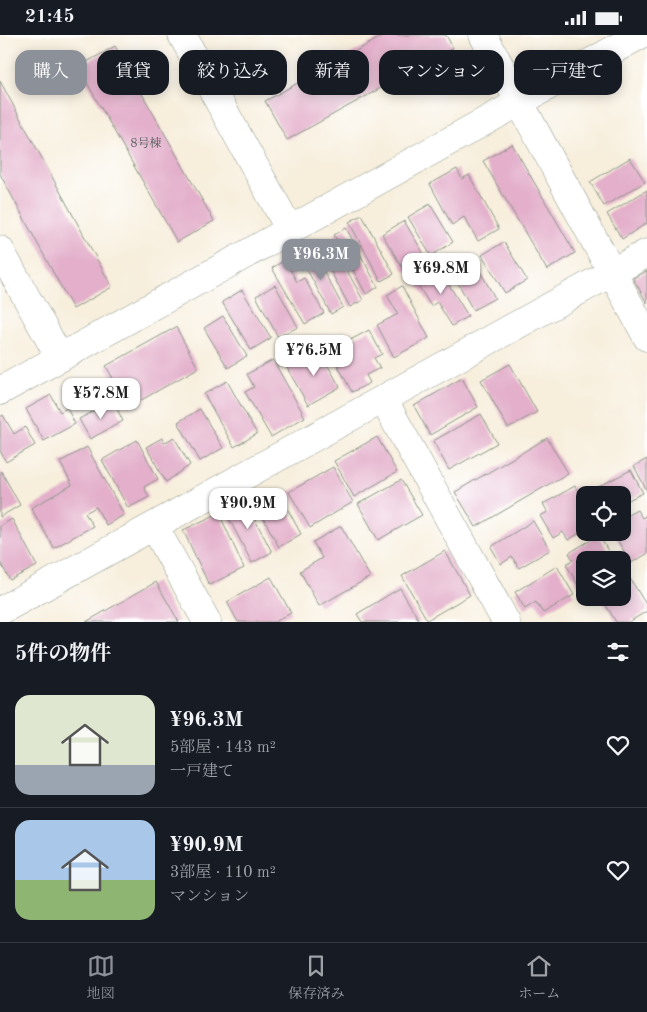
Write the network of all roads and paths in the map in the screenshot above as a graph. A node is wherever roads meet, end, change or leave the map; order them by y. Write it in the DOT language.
graph roads {
  1 [pos="182,35"];
  2 [pos="483,35"];
  3 [pos="640,35"];
  4 [pos="520,102"];
  5 [pos="290,230"];
  6 [pos="0,250"];
  7 [pos="647,253"];
  8 [pos="611,273"];
  9 [pos="647,337"];
  10 [pos="60,358"];
  11 [pos="0,391"];
  12 [pos="383,399"];
  13 [pos="154,526"];
  14 [pos="0,611"];
  15 [pos="207,622"];
  16 [pos="506,622"];
  1 -- 5 [label="street"];
  2 -- 4 [label="street"];
  3 -- 4 [label="street"];
  4 -- 5 [label="street"];
  4 -- 8 [label="street"];
  5 -- 10 [label="street"];
  6 -- 10 [label="street"];
  7 -- 8 [label="street"];
  8 -- 9 [label="street"];
  8 -- 12 [label="street"];
  10 -- 11 [label="street"];
  12 -- 13 [label="street"];
  12 -- 16 [label="street"];
  13 -- 14 [label="street"];
  13 -- 15 [label="street"];
}
